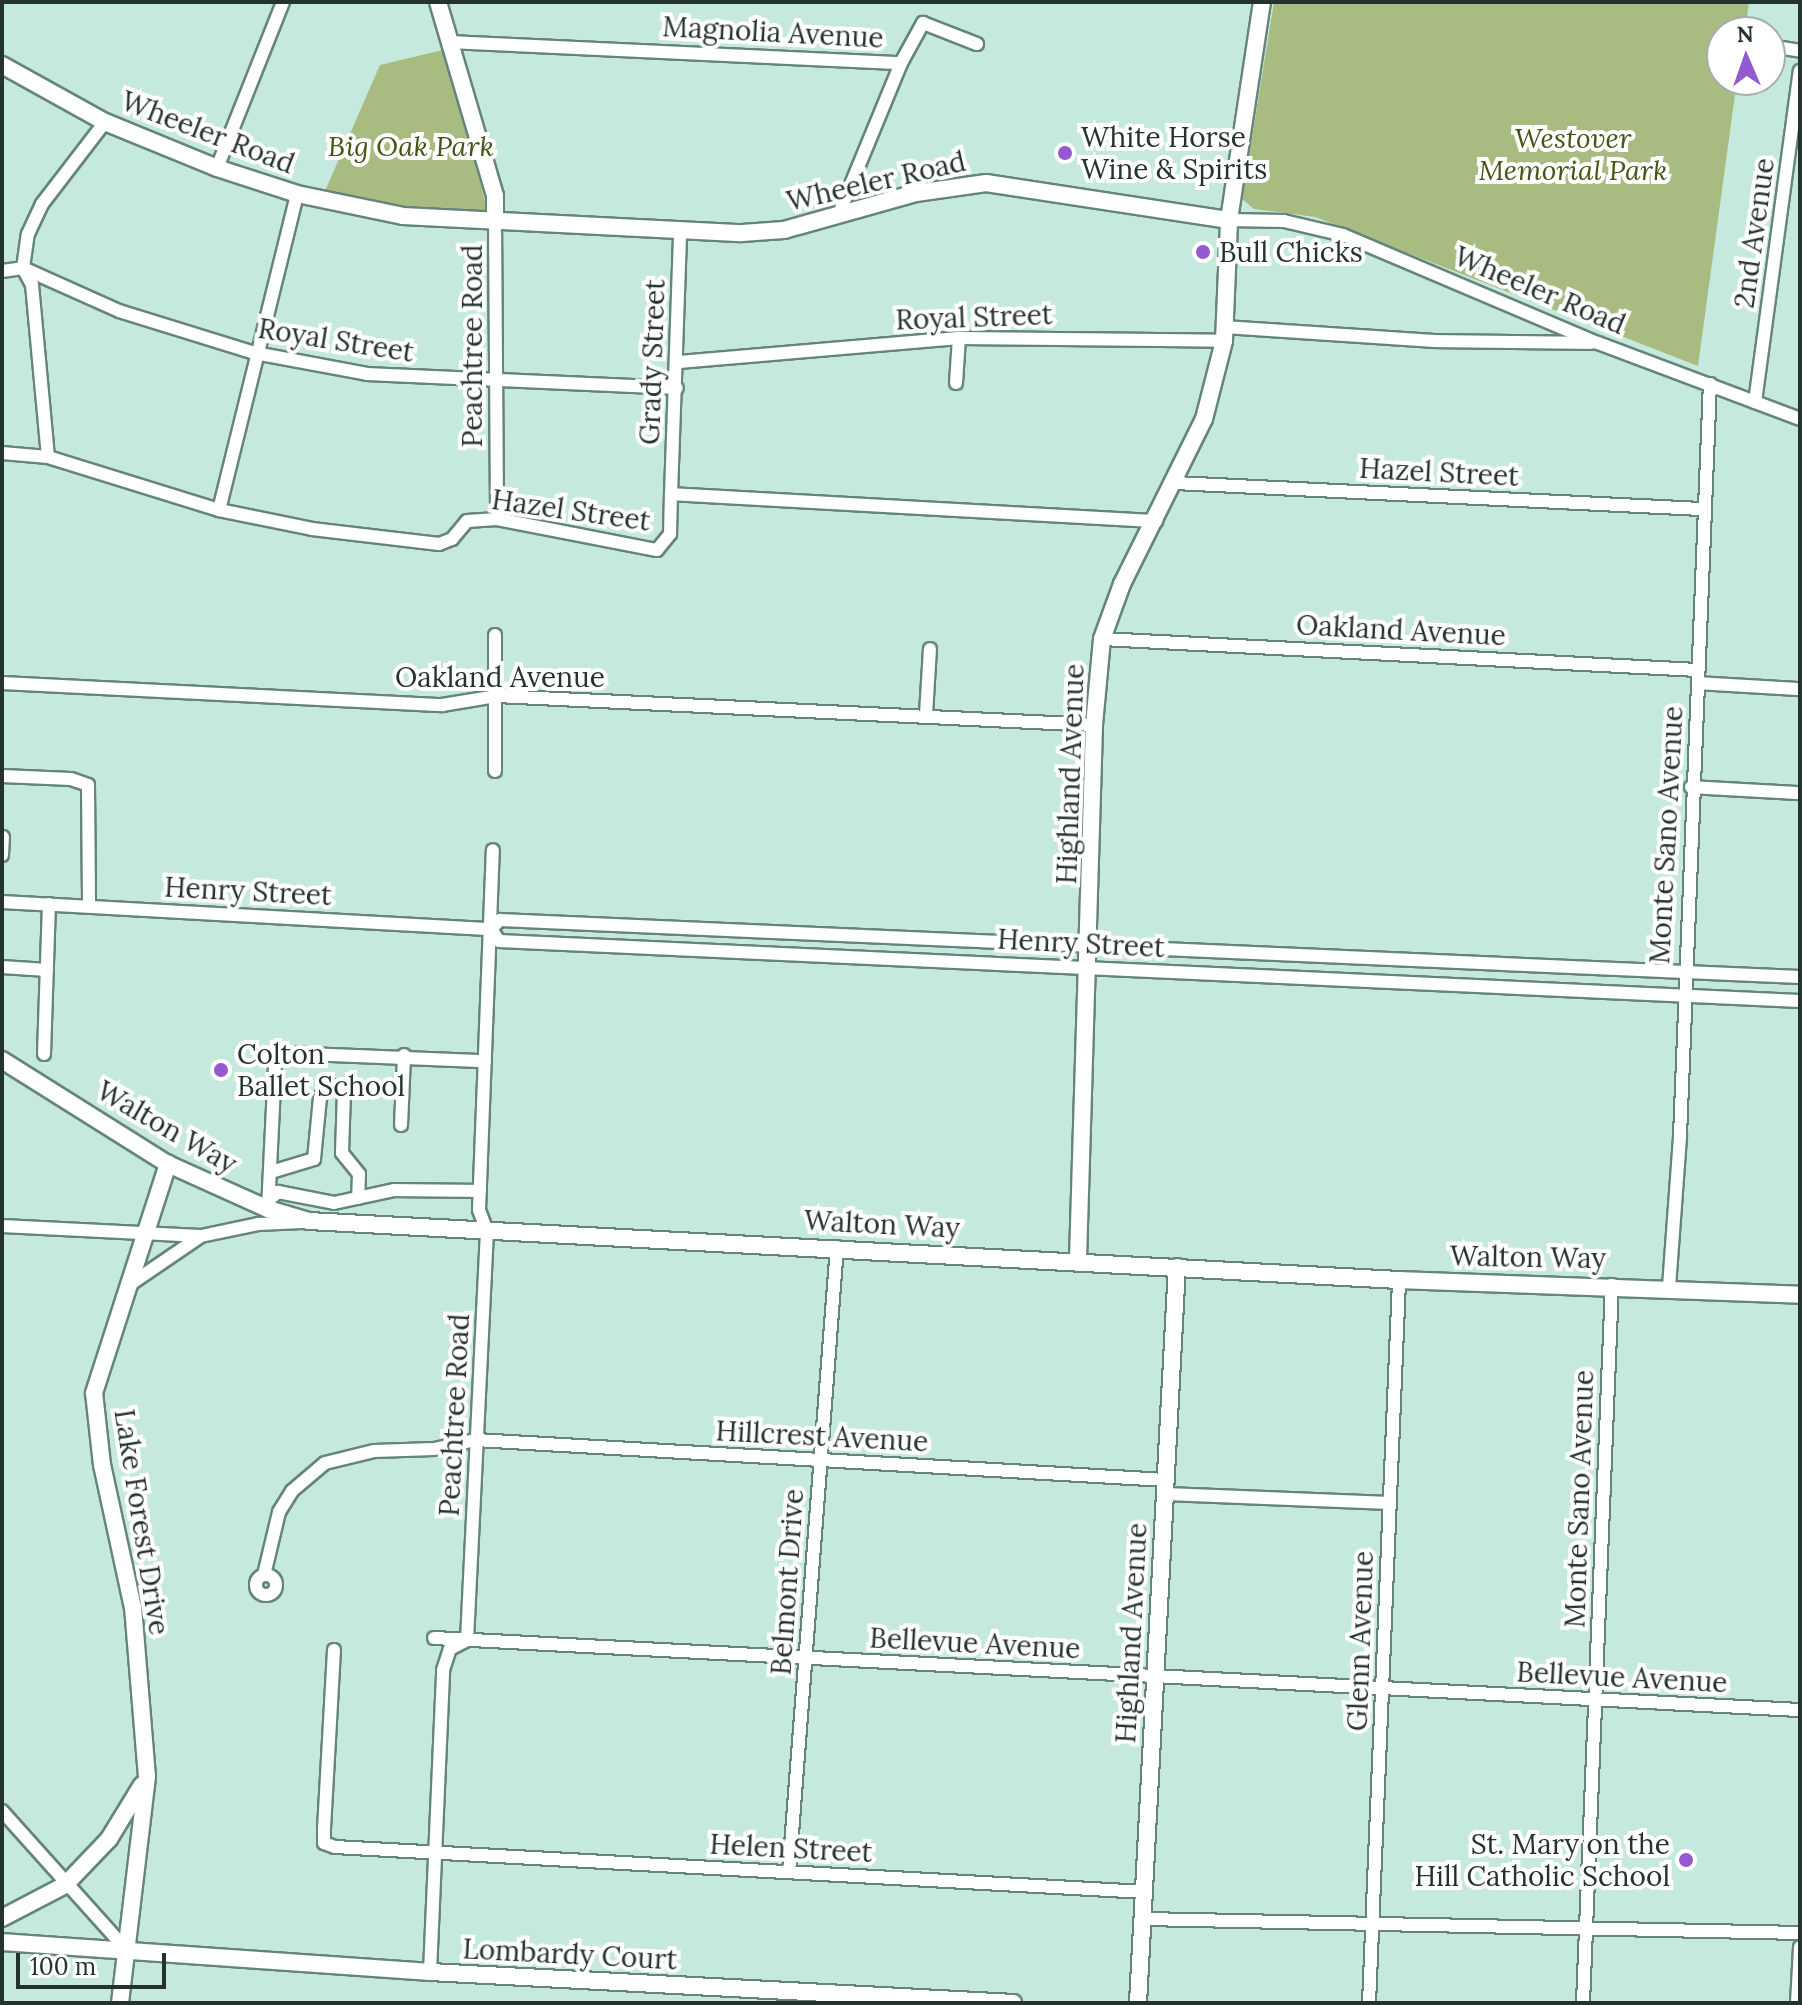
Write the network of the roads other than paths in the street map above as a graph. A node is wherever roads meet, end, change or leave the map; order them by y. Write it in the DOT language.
graph roads {
  1 [pos="283,2"];
  2 [pos="438,2"];
  3 [pos="1262,2"];
  4 [pos="450,42"];
  5 [pos="977,44"];
  6 [pos="901,63"];
  7 [pos="2,65"];
  8 [pos="1800,71"];
  9 [pos="105,122"];
  10 [pos="217,168"];
  11 [pos="297,194"];
  12 [pos="838,216"];
  13 [pos="1229,220"];
  14 [pos="495,221"];
  15 [pos="680,232"];
  16 [pos="23,268"];
  17 [pos="2,271"];
  18 [pos="1224,334"];
  19 [pos="959,338"];
  20 [pos="1598,343"];
  21 [pos="255,353"];
  22 [pos="679,362"];
  23 [pos="956,383"];
  24 [pos="497,384"];
  25 [pos="1710,384"];
  26 [pos="677,388"];
  27 [pos="1755,402"];
  28 [pos="1800,419"];
  29 [pos="2,453"];
  30 [pos="48,457"];
  31 [pos="1175,483"];
  32 [pos="671,494"];
  33 [pos="1701,509"];
  34 [pos="219,510"];
  35 [pos="497,519"];
  36 [pos="1156,521"];
  37 [pos="495,635"];
  38 [pos="1102,639"];
  39 [pos="930,649"];
  40 [pos="1698,670"];
  41 [pos="2,683"];
  42 [pos="1698,683"];
  43 [pos="1800,689"];
  44 [pos="497,696"];
  45 [pos="926,714"];
  46 [pos="1094,725"];
  47 [pos="495,771"];
  48 [pos="2,776"];
  49 [pos="1691,787"];
  50 [pos="1800,793"];
  51 [pos="3,837"];
  52 [pos="493,850"];
  53 [pos="2,855"];
  54 [pos="2,902"];
  55 [pos="49,904"];
  56 [pos="89,906"];
  57 [pos="630,927"];
  58 [pos="491,929"];
  59 [pos="861,937"];
  60 [pos="1090,945"];
  61 [pos="628,947"];
  62 [pos="1300,954"];
  63 [pos="860,957"];
  64 [pos="1408,959"];
  65 [pos="1537,965"];
  66 [pos="2,967"];
  67 [pos="1089,967"];
  68 [pos="47,970"];
  69 [pos="1684,971"];
  70 [pos="1301,977"];
  71 [pos="1800,977"];
  72 [pos="1408,983"];
  73 [pos="1536,989"];
  74 [pos="1683,996"];
  75 [pos="1800,1001"];
  76 [pos="44,1054"];
  77 [pos="404,1055"];
  78 [pos="485,1061"];
  79 [pos="3,1064"];
  80 [pos="401,1125"];
  81 [pos="168,1164"];
  82 [pos="271,1172"];
  83 [pos="480,1191"];
  84 [pos="358,1198"];
  85 [pos="269,1204"];
  86 [pos="309,1221"];
  87 [pos="2,1226"];
  88 [pos="487,1231"];
  89 [pos="145,1235"];
  90 [pos="206,1235"];
  91 [pos="837,1247"];
  92 [pos="1078,1259"];
  93 [pos="1177,1267"];
  94 [pos="1399,1280"];
  95 [pos="132,1283"];
  96 [pos="1612,1285"];
  97 [pos="1669,1287"];
  98 [pos="1800,1295"];
  99 [pos="476,1440"];
  100 [pos="820,1460"];
  101 [pos="1165,1487"];
  102 [pos="1390,1503"];
  103 [pos="264,1575"];
  104 [pos="434,1638"];
  105 [pos="467,1640"];
  106 [pos="334,1650"];
  107 [pos="805,1658"];
  108 [pos="1152,1676"];
  109 [pos="1382,1688"];
  110 [pos="1596,1699"];
  111 [pos="1800,1710"];
  112 [pos="147,1777"];
  113 [pos="2,1811"];
  114 [pos="434,1849"];
  115 [pos="789,1872"];
  116 [pos="65,1885"];
  117 [pos="1146,1892"];
  118 [pos="2,1918"];
  119 [pos="1144,1919"];
  120 [pos="1372,1923"];
  121 [pos="1586,1931"];
  122 [pos="1800,1933"];
  123 [pos="2,1942"];
  124 [pos="124,1947"];
  125 [pos="1800,1947"];
  126 [pos="430,1972"];
  127 [pos="120,2003"];
  128 [pos="1013,2003"];
  129 [pos="1138,2003"];
  130 [pos="1369,2003"];
  131 [pos="1583,2003"];
  132 [pos="1797,2003"];
  1 -- 10 [label="street"];
  2 -- 4 [label="main road"];
  3 -- 13 [label="main road, Highland Avenue"];
  4 -- 6 [label="street, Magnolia Avenue"];
  4 -- 14 [label="main road"];
  5 -- 6 [label="street"];
  6 -- 12 [label="street"];
  7 -- 9 [label="main road, Wheeler Road"];
  8 -- 27 [label="street, 2nd Avenue"];
  9 -- 10 [label="main road, Wheeler Road"];
  9 -- 16 [label="street"];
  10 -- 11 [label="main road, Wheeler Road"];
  11 -- 14 [label="main road, Wheeler Road"];
  11 -- 21 [label="street"];
  12 -- 13 [label="main road, Wheeler Road"];
  12 -- 15 [label="main road, Wheeler Road"];
  13 -- 18 [label="main road, Highland Avenue"];
  13 -- 20 [label="street, Wheeler Road"];
  14 -- 15 [label="main road, Wheeler Road"];
  14 -- 24 [label="street, Peachtree Road"];
  15 -- 22 [label="street, Grady Street"];
  16 -- 17 [label="street"];
  16 -- 21 [label="street, Royal Street"];
  16 -- 30 [label="street"];
  18 -- 19 [label="street, Royal Street"];
  18 -- 20 [label="street, Royal Street"];
  18 -- 31 [label="main road, Highland Avenue"];
  19 -- 22 [label="street, Royal Street"];
  19 -- 23 [label="street"];
  20 -- 25 [label="street, Wheeler Road"];
  21 -- 24 [label="street, Royal Street"];
  21 -- 34 [label="street"];
  22 -- 26 [label="street, Grady Street"];
  24 -- 26 [label="street, Royal Street"];
  24 -- 35 [label="street, Peachtree Road"];
  25 -- 27 [label="street, Wheeler Road"];
  25 -- 33 [label="street, Monte Sano Avenue"];
  26 -- 32 [label="street, Grady Street"];
  27 -- 28 [label="street, Wheeler Road"];
  29 -- 30 [label="street, Hazel Street"];
  30 -- 34 [label="street, Hazel Street"];
  31 -- 33 [label="street, Hazel Street"];
  31 -- 36 [label="main road, Highland Avenue"];
  32 -- 35 [label="street, Hazel Street"];
  32 -- 36 [label="street, Hazel Street"];
  33 -- 40 [label="street, Monte Sano Avenue"];
  34 -- 35 [label="street, Hazel Street"];
  36 -- 38 [label="main road, Highland Avenue"];
  37 -- 44 [label="street"];
  38 -- 40 [label="street, Oakland Avenue"];
  38 -- 46 [label="main road, Highland Avenue"];
  39 -- 45 [label="street"];
  40 -- 42 [label="street, Monte Sano Avenue"];
  41 -- 44 [label="street, Oakland Avenue"];
  42 -- 43 [label="street"];
  42 -- 49 [label="street, Monte Sano Avenue"];
  44 -- 45 [label="street, Oakland Avenue"];
  44 -- 47 [label="street"];
  45 -- 46 [label="street, Oakland Avenue"];
  46 -- 60 [label="main road, Highland Avenue"];
  48 -- 56 [label="street"];
  49 -- 50 [label="street"];
  49 -- 69 [label="street, Monte Sano Avenue"];
  51 -- 53 [label="street"];
  52 -- 58 [label="street, Peachtree Road"];
  54 -- 55 [label="street, Henry Street"];
  55 -- 56 [label="street, Henry Street"];
  55 -- 68 [label="street"];
  56 -- 58 [label="street, Henry Street"];
  57 -- 58 [label="street, Henry Street"];
  57 -- 59 [label="street, Henry Street"];
  57 -- 61 [label="street"];
  58 -- 61 [label="street, Henry Street"];
  58 -- 78 [label="street, Peachtree Road"];
  59 -- 60 [label="street, Henry Street"];
  59 -- 63 [label="street"];
  60 -- 62 [label="street, Henry Street"];
  60 -- 67 [label="main road, Highland Avenue"];
  61 -- 63 [label="street, Henry Street"];
  62 -- 64 [label="street, Henry Street"];
  62 -- 70 [label="street"];
  63 -- 67 [label="street, Henry Street"];
  64 -- 65 [label="street, Henry Street"];
  64 -- 72 [label="street"];
  65 -- 69 [label="street, Henry Street"];
  65 -- 73 [label="street"];
  66 -- 68 [label="street"];
  67 -- 70 [label="street, Henry Street"];
  67 -- 92 [label="main road, Highland Avenue"];
  68 -- 76 [label="street"];
  69 -- 71 [label="street, Henry Street"];
  69 -- 74 [label="street, Monte Sano Avenue"];
  70 -- 72 [label="street, Henry Street"];
  72 -- 73 [label="street, Henry Street"];
  73 -- 74 [label="street, Henry Street"];
  74 -- 75 [label="street, Henry Street"];
  74 -- 97 [label="street, Monte Sano Avenue"];
  77 -- 78 [label="street"];
  77 -- 80 [label="street"];
  77 -- 82 [label="street"];
  78 -- 83 [label="street, Peachtree Road"];
  79 -- 81 [label="main road, Walton Way"];
  81 -- 85 [label="main road, Walton Way"];
  81 -- 89 [label="main road, Lake Forest Drive"];
  82 -- 84 [label="street"];
  82 -- 85 [label="street"];
  83 -- 84 [label="street"];
  83 -- 88 [label="street, Peachtree Road"];
  84 -- 85 [label="street"];
  85 -- 86 [label="main road, Walton Way"];
  86 -- 88 [label="main road, Walton Way"];
  86 -- 90 [label="street"];
  87 -- 89 [label="street"];
  88 -- 91 [label="main road, Walton Way"];
  88 -- 99 [label="street, Peachtree Road"];
  89 -- 90 [label="street"];
  89 -- 95 [label="main road, Lake Forest Drive"];
  90 -- 95 [label="street"];
  91 -- 92 [label="main road, Walton Way"];
  91 -- 100 [label="street, Belmont Drive"];
  92 -- 93 [label="main road, Walton Way"];
  93 -- 94 [label="main road, Walton Way"];
  93 -- 101 [label="main road, Highland Avenue"];
  94 -- 96 [label="main road, Walton Way"];
  94 -- 102 [label="street, Glenn Avenue"];
  95 -- 112 [label="main road, Lake Forest Drive"];
  96 -- 97 [label="main road, Walton Way"];
  96 -- 110 [label="street, Monte Sano Avenue"];
  97 -- 98 [label="main road, Walton Way"];
  99 -- 100 [label="street, Hillcrest Avenue"];
  99 -- 103 [label="street, Hillcrest Avenue"];
  99 -- 105 [label="street, Peachtree Road"];
  100 -- 101 [label="street, Hillcrest Avenue"];
  100 -- 107 [label="street, Belmont Drive"];
  101 -- 102 [label="street, Hillcrest Avenue"];
  101 -- 108 [label="main road, Highland Avenue"];
  102 -- 109 [label="street, Glenn Avenue"];
  104 -- 105 [label="street, Bellevue Avenue"];
  105 -- 107 [label="street, Bellevue Avenue"];
  105 -- 114 [label="street"];
  106 -- 114 [label="street, Helen Street"];
  107 -- 108 [label="street, Bellevue Avenue"];
  107 -- 115 [label="street, Belmont Drive"];
  108 -- 109 [label="street, Bellevue Avenue"];
  108 -- 117 [label="main road, Highland Avenue"];
  109 -- 110 [label="street, Bellevue Avenue"];
  109 -- 120 [label="street, Glenn Avenue"];
  110 -- 111 [label="street, Bellevue Avenue"];
  110 -- 121 [label="street, Monte Sano Avenue"];
  112 -- 116 [label="main road"];
  112 -- 124 [label="main road, Lake Forest Drive"];
  113 -- 116 [label="street"];
  114 -- 115 [label="street, Helen Street"];
  114 -- 126 [label="street"];
  115 -- 117 [label="street, Helen Street"];
  116 -- 118 [label="main road"];
  116 -- 124 [label="street"];
  117 -- 119 [label="main road, Highland Avenue"];
  119 -- 120 [label="street"];
  119 -- 129 [label="main road, Highland Avenue"];
  120 -- 121 [label="street"];
  120 -- 130 [label="street, Glenn Avenue"];
  121 -- 122 [label="street"];
  121 -- 131 [label="street, Monte Sano Avenue"];
  123 -- 124 [label="main road"];
  124 -- 126 [label="main road, Lombardy Court"];
  124 -- 127 [label="main road, Lake Forest Drive"];
  125 -- 132 [label="street"];
  126 -- 128 [label="main road, Lombardy Court"];
}
